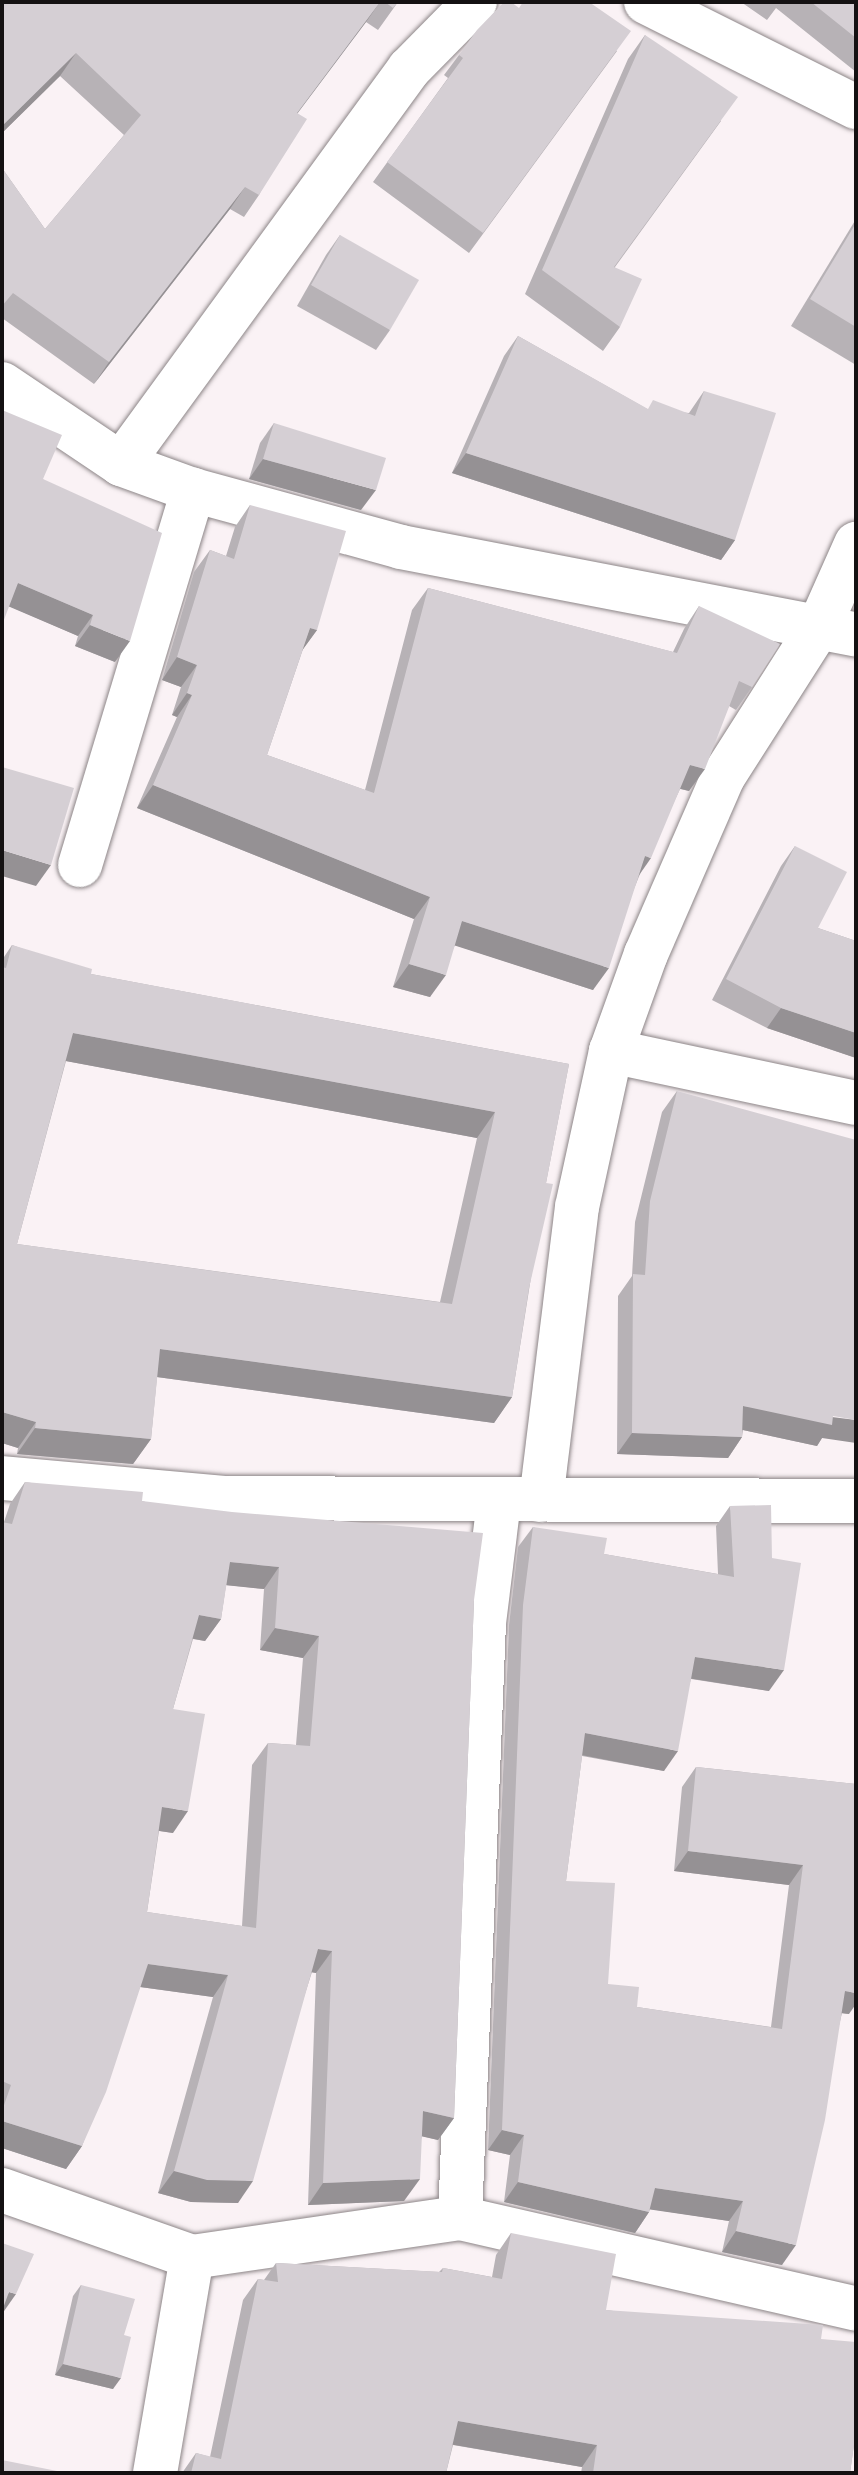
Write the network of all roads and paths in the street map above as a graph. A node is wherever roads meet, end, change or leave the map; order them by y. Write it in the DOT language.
graph roads {
  1 [pos="475,2"];
  2 [pos="646,2"];
  3 [pos="856,107"];
  4 [pos="2,384"];
  5 [pos="121,464"];
  6 [pos="193,490"];
  7 [pos="856,544"];
  8 [pos="838,630"];
  9 [pos="80,865"];
  10 [pos="611,1051"];
  11 [pos="856,1103"];
  12 [pos="2,1478"];
  13 [pos="499,1500"];
  14 [pos="541,1500"];
  15 [pos="856,1501"];
  16 [pos="2,2190"];
  17 [pos="460,2218"];
  18 [pos="192,2257"];
  19 [pos="856,2309"];
  20 [pos="155,2473"];
  1 -- 5 [label="street"];
  2 -- 3 [label="street"];
  4 -- 5 [label="street"];
  5 -- 6 [label="street"];
  6 -- 8 [label="street"];
  6 -- 9 [label="street"];
  7 -- 8 [label="street"];
  8 -- 10 [label="street"];
  10 -- 11 [label="street"];
  10 -- 14 [label="street"];
  12 -- 13 [label="street"];
  13 -- 14 [label="street"];
  13 -- 17 [label="street"];
  14 -- 15 [label="street"];
  16 -- 18 [label="street"];
  17 -- 18 [label="street"];
  17 -- 19 [label="street"];
  18 -- 20 [label="street"];
}
